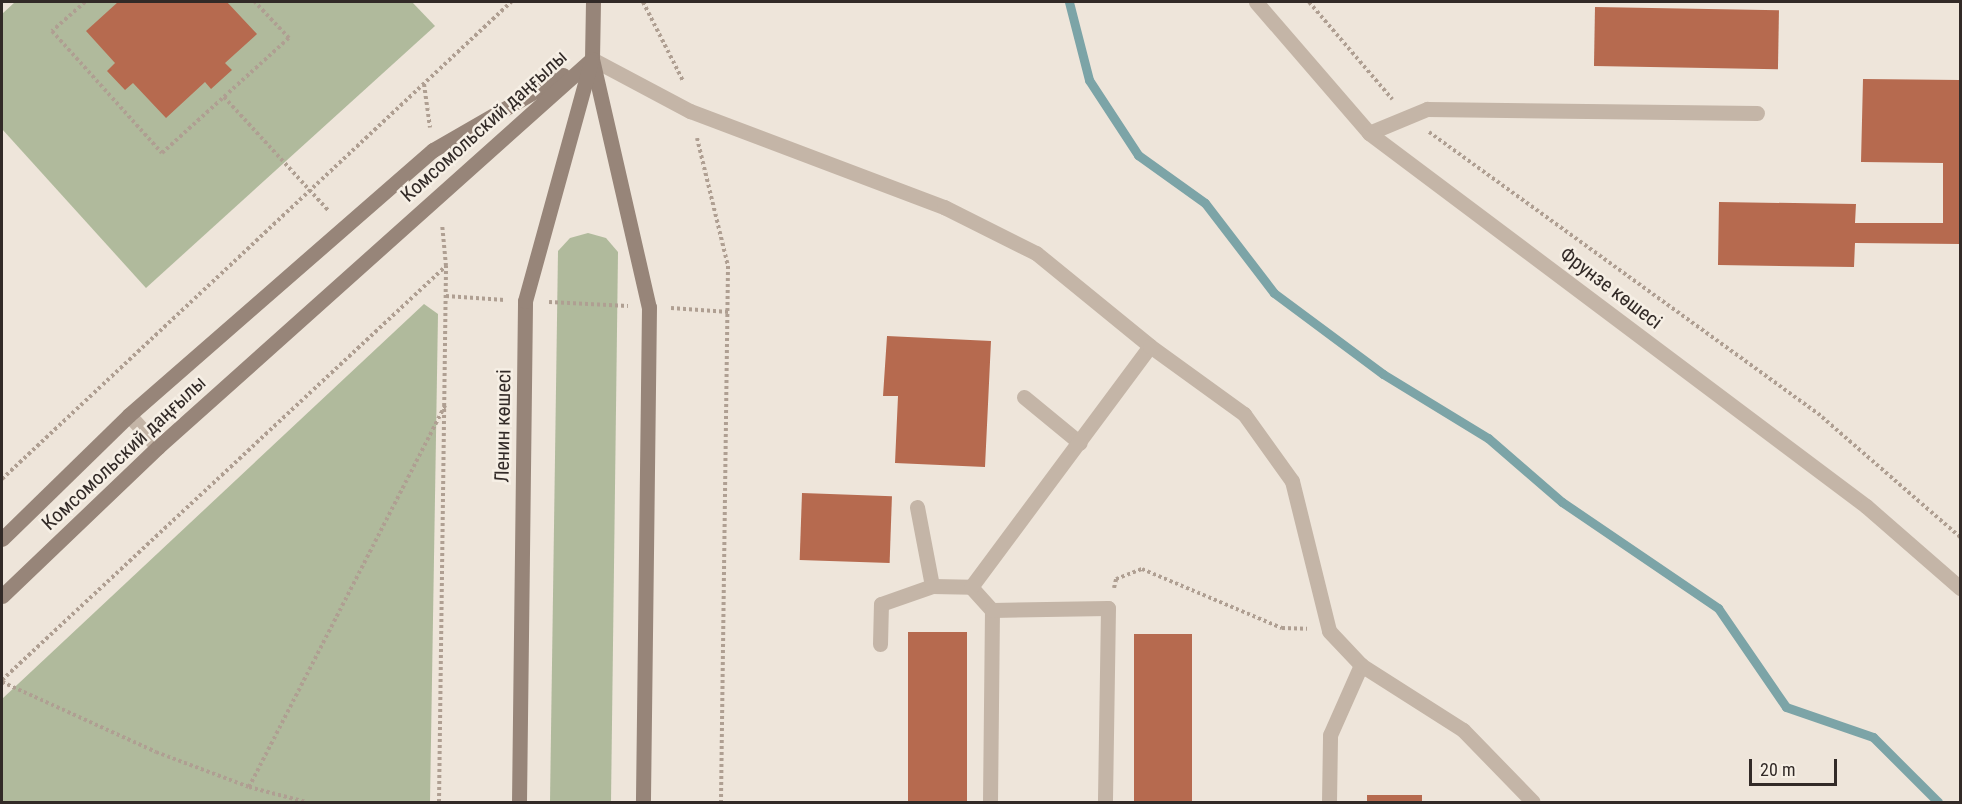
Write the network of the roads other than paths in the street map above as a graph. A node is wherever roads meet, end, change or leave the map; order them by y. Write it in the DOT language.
graph roads {
  1 [pos="593,2"];
  2 [pos="1256,2"];
  3 [pos="592,58"];
  4 [pos="1757,113"];
  5 [pos="1369,133"];
  6 [pos="1150,346"];
  7 [pos="1024,397"];
  8 [pos="129,415"];
  9 [pos="1080,443"];
  10 [pos="158,447"];
  11 [pos="917,507"];
  12 [pos="2,539"];
  13 [pos="932,586"];
  14 [pos="971,587"];
  15 [pos="1960,588"];
  16 [pos="2,596"];
  17 [pos="992,610"];
  18 [pos="880,644"];
  19 [pos="1361,665"];
  20 [pos="519,802"];
  21 [pos="643,802"];
  22 [pos="990,802"];
  23 [pos="1105,802"];
  24 [pos="1329,802"];
  25 [pos="1533,802"];
  1 -- 3 [label="street, Ленин көшесі"];
  2 -- 5 [label="street, Фрунзе көшесі"];
  3 -- 6 [label="street"];
  3 -- 8 [label="street, Комсомольский даңғылы"];
  3 -- 10 [label="street, Комсомольский даңғылы"];
  3 -- 20 [label="street, Ленин көшесі"];
  3 -- 21 [label="street, Ленин көшесі"];
  4 -- 5 [label="street"];
  5 -- 15 [label="street, Фрунзе көшесі"];
  6 -- 9 [label="street"];
  6 -- 19 [label="street"];
  7 -- 9 [label="street"];
  8 -- 10 [label="street"];
  8 -- 12 [label="street, Комсомольский даңғылы"];
  9 -- 14 [label="street"];
  10 -- 16 [label="street, Комсомольский даңғылы"];
  11 -- 13 [label="street"];
  13 -- 14 [label="street"];
  13 -- 18 [label="street"];
  14 -- 17 [label="street"];
  17 -- 22 [label="street"];
  17 -- 23 [label="street"];
  19 -- 24 [label="street"];
  19 -- 25 [label="street"];
}
